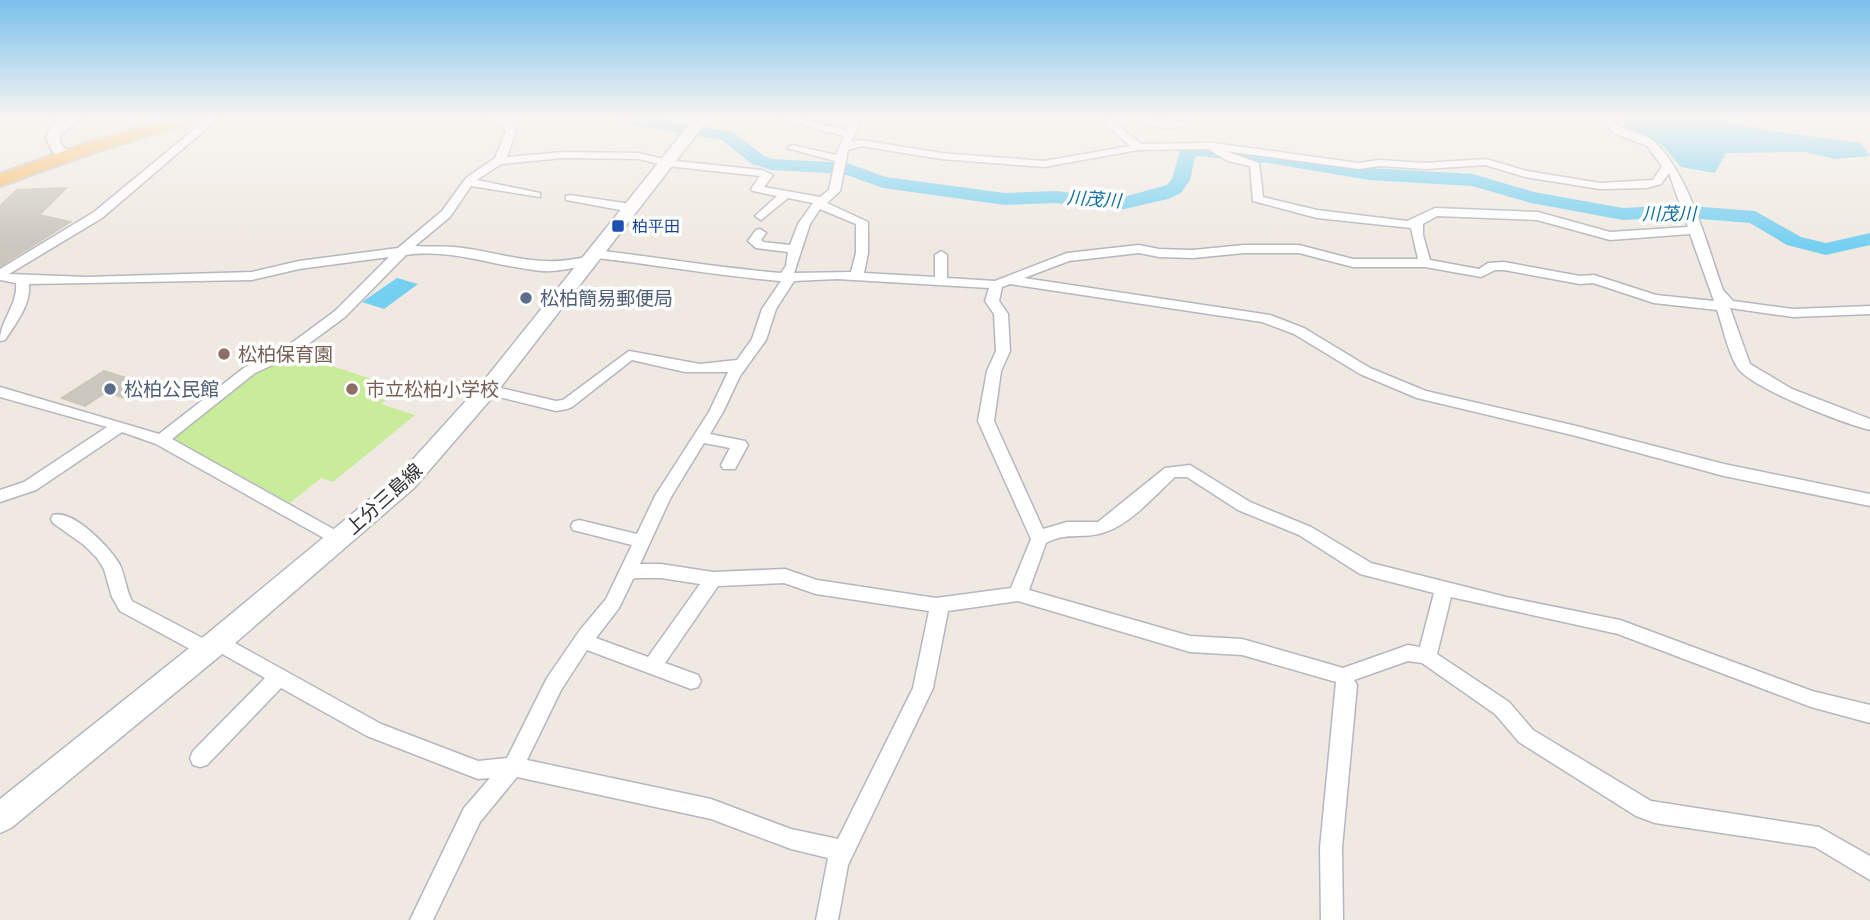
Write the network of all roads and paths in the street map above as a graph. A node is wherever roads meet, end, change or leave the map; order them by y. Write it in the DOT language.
graph roads {
  1 [pos="40,160"];
  2 [pos="46,160"];
  3 [pos="164,160"];
  4 [pos="500,160"];
  5 [pos="655,160"];
  6 [pos="669,160"];
  7 [pos="836,160"];
  8 [pos="992,160"];
  9 [pos="1071,160"];
  10 [pos="1241,160"];
  11 [pos="1319,160"];
  12 [pos="1662,160"];
  13 [pos="840,161"];
  14 [pos="667,163"];
  15 [pos="1667,167"];
  16 [pos="0,172"];
  17 [pos="0,180"];
  18 [pos="468,182"];
  19 [pos="786,194"];
  20 [pos="536,195"];
  21 [pos="570,198"];
  22 [pos="820,203"];
  23 [pos="631,208"];
  24 [pos="761,216"];
  25 [pos="1417,223"];
  26 [pos="1694,230"];
  27 [pos="760,233"];
  28 [pos="795,249"];
  29 [pos="400,254"];
  30 [pos="942,255"];
  31 [pos="592,257"];
  32 [pos="1425,263"];
  33 [pos="0,275"];
  34 [pos="857,276"];
  35 [pos="787,277"];
  36 [pos="22,280"];
  37 [pos="941,282"];
  38 [pos="1003,283"];
  39 [pos="1714,289"];
  40 [pos="1721,306"];
  41 [pos="1870,310"];
  42 [pos="0,337"];
  43 [pos="741,363"];
  44 [pos="488,390"];
  45 [pos="0,392"];
  46 [pos="1870,425"];
  47 [pos="120,426"];
  48 [pos="701,437"];
  49 [pos="162,440"];
  50 [pos="729,465"];
  51 [pos="0,496"];
  52 [pos="1870,500"];
  53 [pos="59,519"];
  54 [pos="579,526"];
  55 [pos="1039,539"];
  56 [pos="338,540"];
  57 [pos="641,541"];
  58 [pos="627,575"];
  59 [pos="713,579"];
  60 [pos="1444,589"];
  61 [pos="1018,594"];
  62 [pos="940,604"];
  63 [pos="583,642"];
  64 [pos="212,646"];
  65 [pos="1427,657"];
  66 [pos="652,667"];
  67 [pos="1343,676"];
  68 [pos="279,677"];
  69 [pos="691,681"];
  70 [pos="1870,714"];
  71 [pos="200,758"];
  72 [pos="513,767"];
  73 [pos="0,818"];
  74 [pos="843,851"];
  75 [pos="1870,869"];
  76 [pos="421,920"];
  77 [pos="827,920"];
  78 [pos="1332,920"];
  1 -- 16 [label="highway"];
  2 -- 17 [label="highway"];
  3 -- 33 [label="street"];
  4 -- 18 [label="street"];
  5 -- 14 [label="street"];
  6 -- 14 [label="main road, 上分三島線"];
  7 -- 13 [label="street"];
  8 -- 9 [label="street"];
  10 -- 25 [label="street"];
  11 -- 15 [label="street"];
  12 -- 15 [label="street"];
  13 -- 22 [label="street"];
  14 -- 19 [label="street"];
  14 -- 23 [label="main road, 上分三島線"];
  15 -- 26 [label="street"];
  18 -- 20 [label="street"];
  18 -- 29 [label="street"];
  19 -- 22 [label="street"];
  19 -- 24 [label="street"];
  21 -- 23 [label="street"];
  22 -- 28 [label="street"];
  22 -- 34 [label="street"];
  23 -- 31 [label="main road, 上分三島線"];
  25 -- 26 [label="street"];
  25 -- 32 [label="street"];
  26 -- 39 [label="street"];
  27 -- 28 [label="street"];
  28 -- 35 [label="street"];
  29 -- 31 [label="street"];
  29 -- 36 [label="street"];
  29 -- 49 [label="street"];
  30 -- 37 [label="street"];
  31 -- 35 [label="street"];
  31 -- 44 [label="main road, 上分三島線"];
  32 -- 38 [label="street"];
  32 -- 40 [label="street"];
  33 -- 36 [label="street"];
  34 -- 35 [label="street"];
  34 -- 37 [label="street"];
  35 -- 43 [label="street"];
  36 -- 42 [label="street"];
  37 -- 38 [label="street"];
  38 -- 52 [label="street"];
  38 -- 55 [label="street"];
  39 -- 40 [label="street"];
  39 -- 41 [label="street"];
  40 -- 46 [label="street"];
  43 -- 44 [label="street"];
  43 -- 48 [label="street"];
  44 -- 56 [label="main road, 上分三島線"];
  45 -- 47 [label="street"];
  47 -- 49 [label="street"];
  47 -- 51 [label="street"];
  48 -- 50 [label="street"];
  48 -- 57 [label="street"];
  49 -- 56 [label="street"];
  53 -- 64 [label="street"];
  54 -- 57 [label="street"];
  55 -- 60 [label="street"];
  55 -- 61 [label="street"];
  56 -- 64 [label="main road, 上分三島線"];
  57 -- 58 [label="street"];
  58 -- 59 [label="street"];
  58 -- 63 [label="street"];
  59 -- 62 [label="street"];
  59 -- 66 [label="street"];
  60 -- 65 [label="street"];
  60 -- 70 [label="street"];
  61 -- 62 [label="street"];
  61 -- 67 [label="street"];
  62 -- 74 [label="street"];
  63 -- 66 [label="street"];
  63 -- 72 [label="street"];
  64 -- 68 [label="street"];
  64 -- 73 [label="main road, 上分三島線"];
  65 -- 67 [label="street"];
  65 -- 75 [label="street"];
  66 -- 69 [label="street"];
  67 -- 78 [label="street"];
  68 -- 71 [label="street"];
  68 -- 72 [label="street"];
  72 -- 74 [label="street"];
  72 -- 76 [label="street"];
  74 -- 77 [label="street"];
}
